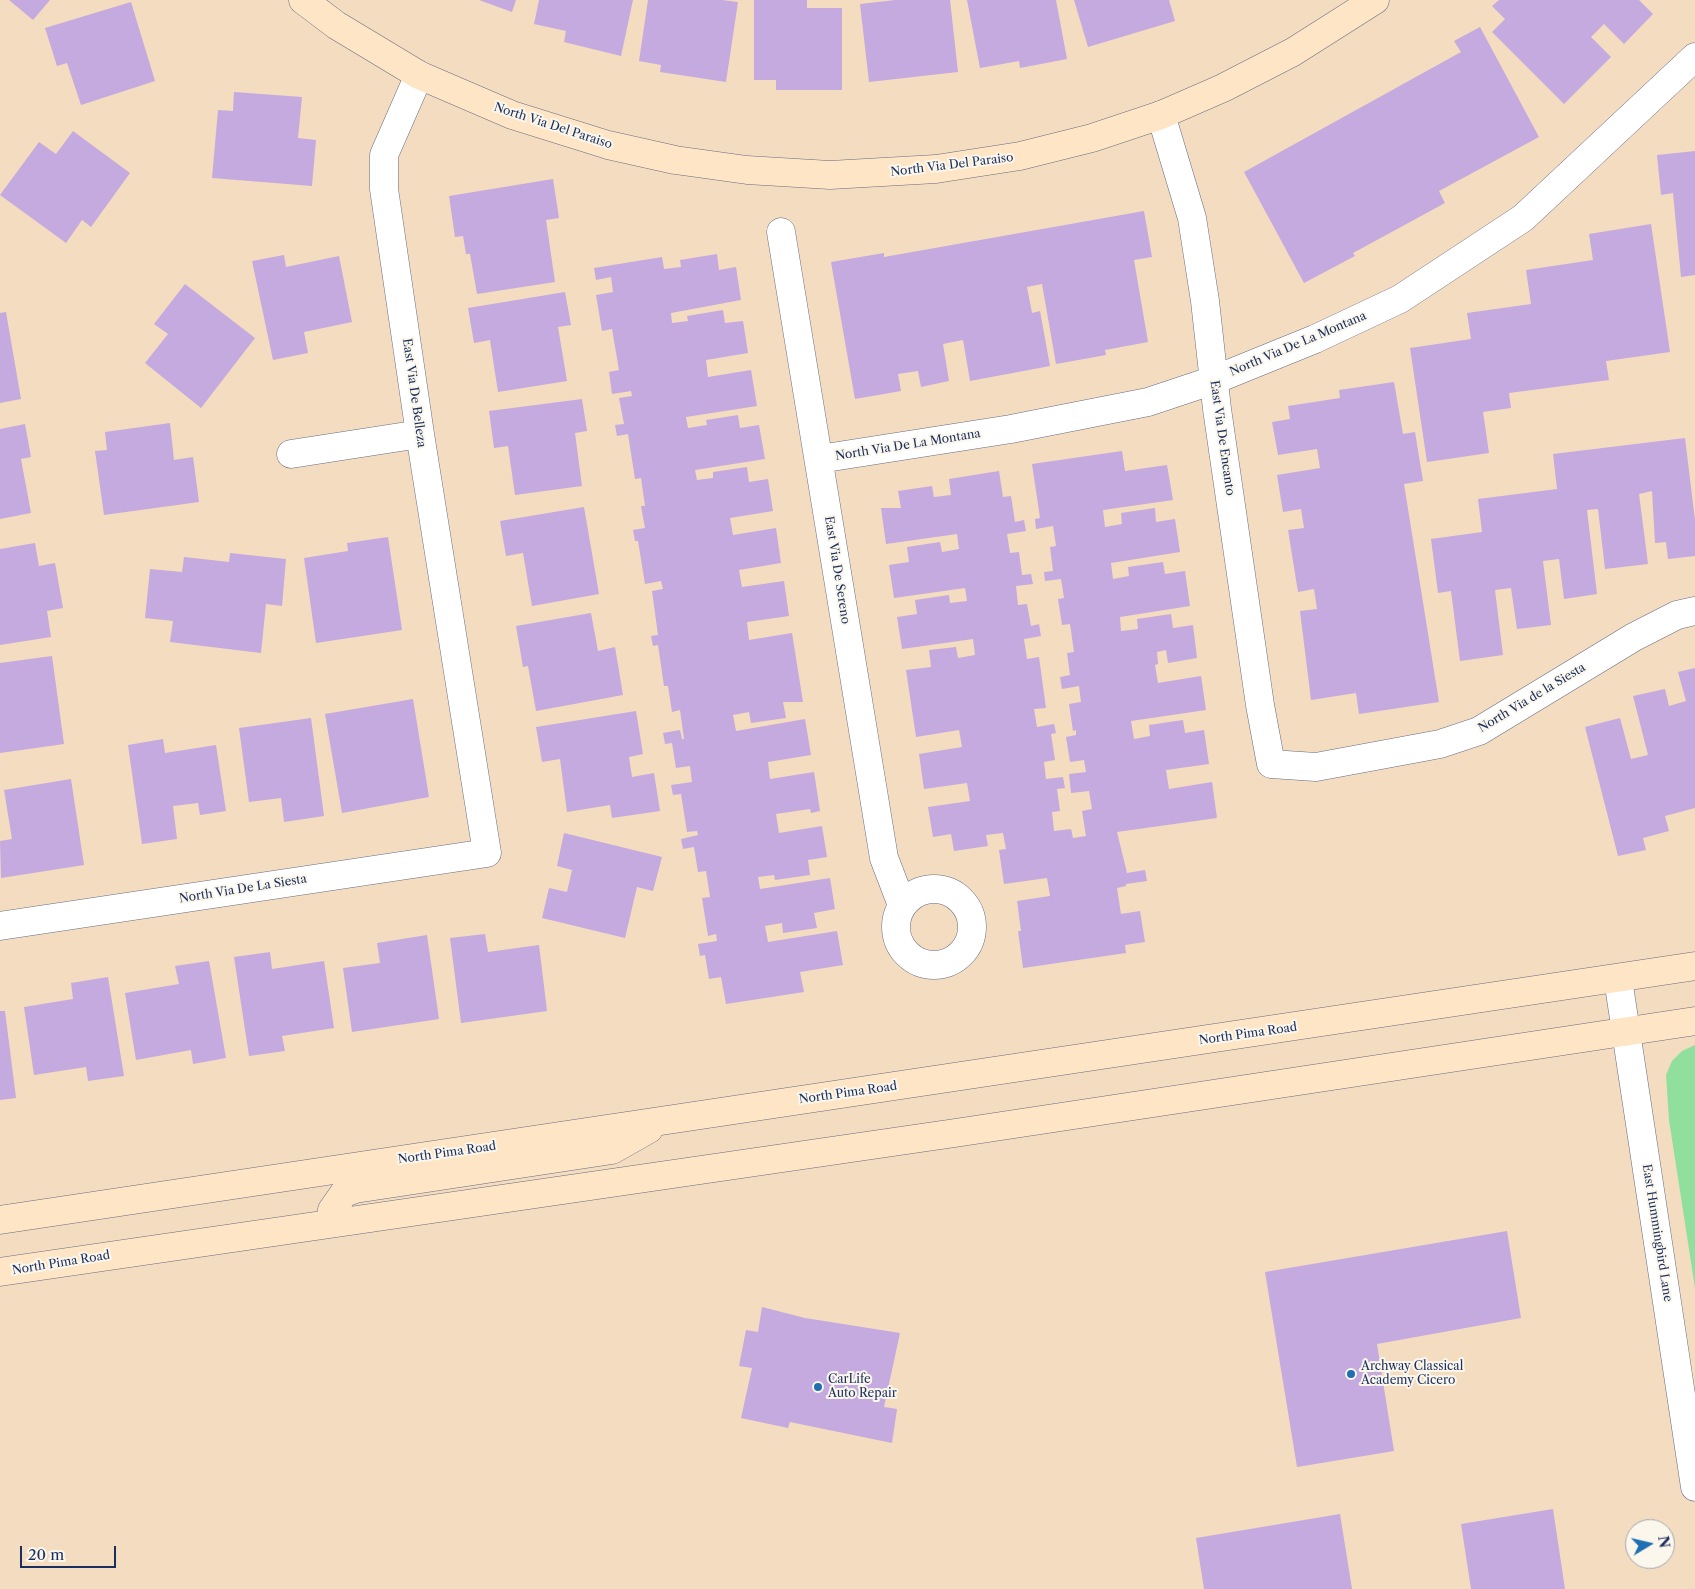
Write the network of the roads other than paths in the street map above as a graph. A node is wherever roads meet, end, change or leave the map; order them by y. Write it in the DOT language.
graph roads {
  1 [pos="303,0"];
  2 [pos="1375,0"];
  3 [pos="1695,57"];
  4 [pos="419,75"];
  5 [pos="1161,115"];
  6 [pos="781,232"];
  7 [pos="1214,380"];
  8 [pos="420,434"];
  9 [pos="291,454"];
  10 [pos="819,459"];
  11 [pos="1695,611"];
  12 [pos="1271,764"];
  13 [pos="486,853"];
  14 [pos="902,905"];
  15 [pos="0,926"];
  16 [pos="1695,966"];
  17 [pos="1618,979"];
  18 [pos="1695,1021"];
  19 [pos="1626,1032"];
  20 [pos="663,1121"];
  21 [pos="0,1220"];
  22 [pos="330,1223"];
  23 [pos="0,1272"];
  24 [pos="1695,1487"];
  1 -- 4 [label="main road"];
  2 -- 5 [label="main road, North Via Del Paraiso"];
  3 -- 7 [label="street, North Via De La Montana"];
  4 -- 5 [label="main road, North Via Del Paraiso"];
  4 -- 8 [label="street, East Via De Belleza"];
  5 -- 7 [label="street, East Via De Encanto"];
  6 -- 10 [label="street, East Via De Sereno"];
  7 -- 10 [label="street, North Via De La Montana"];
  7 -- 12 [label="street, East Via De Encanto"];
  8 -- 9 [label="street"];
  8 -- 13 [label="street, East Via De Belleza"];
  10 -- 14 [label="street, East Via De Sereno"];
  11 -- 12 [label="street, North Via de la Siesta"];
  13 -- 15 [label="street, North Via De La Siesta"];
  16 -- 17 [label="main road, North Pima Road"];
  17 -- 19 [label="street, East Hummingbird Lane"];
  17 -- 20 [label="main road, North Pima Road"];
  18 -- 19 [label="main road, North Pima Road"];
  19 -- 22 [label="main road, North Pima Road"];
  19 -- 24 [label="street, East Hummingbird Lane"];
  20 -- 21 [label="main road, North Pima Road"];
  20 -- 22 [label="main road"];
  22 -- 23 [label="main road, North Pima Road"];
}
